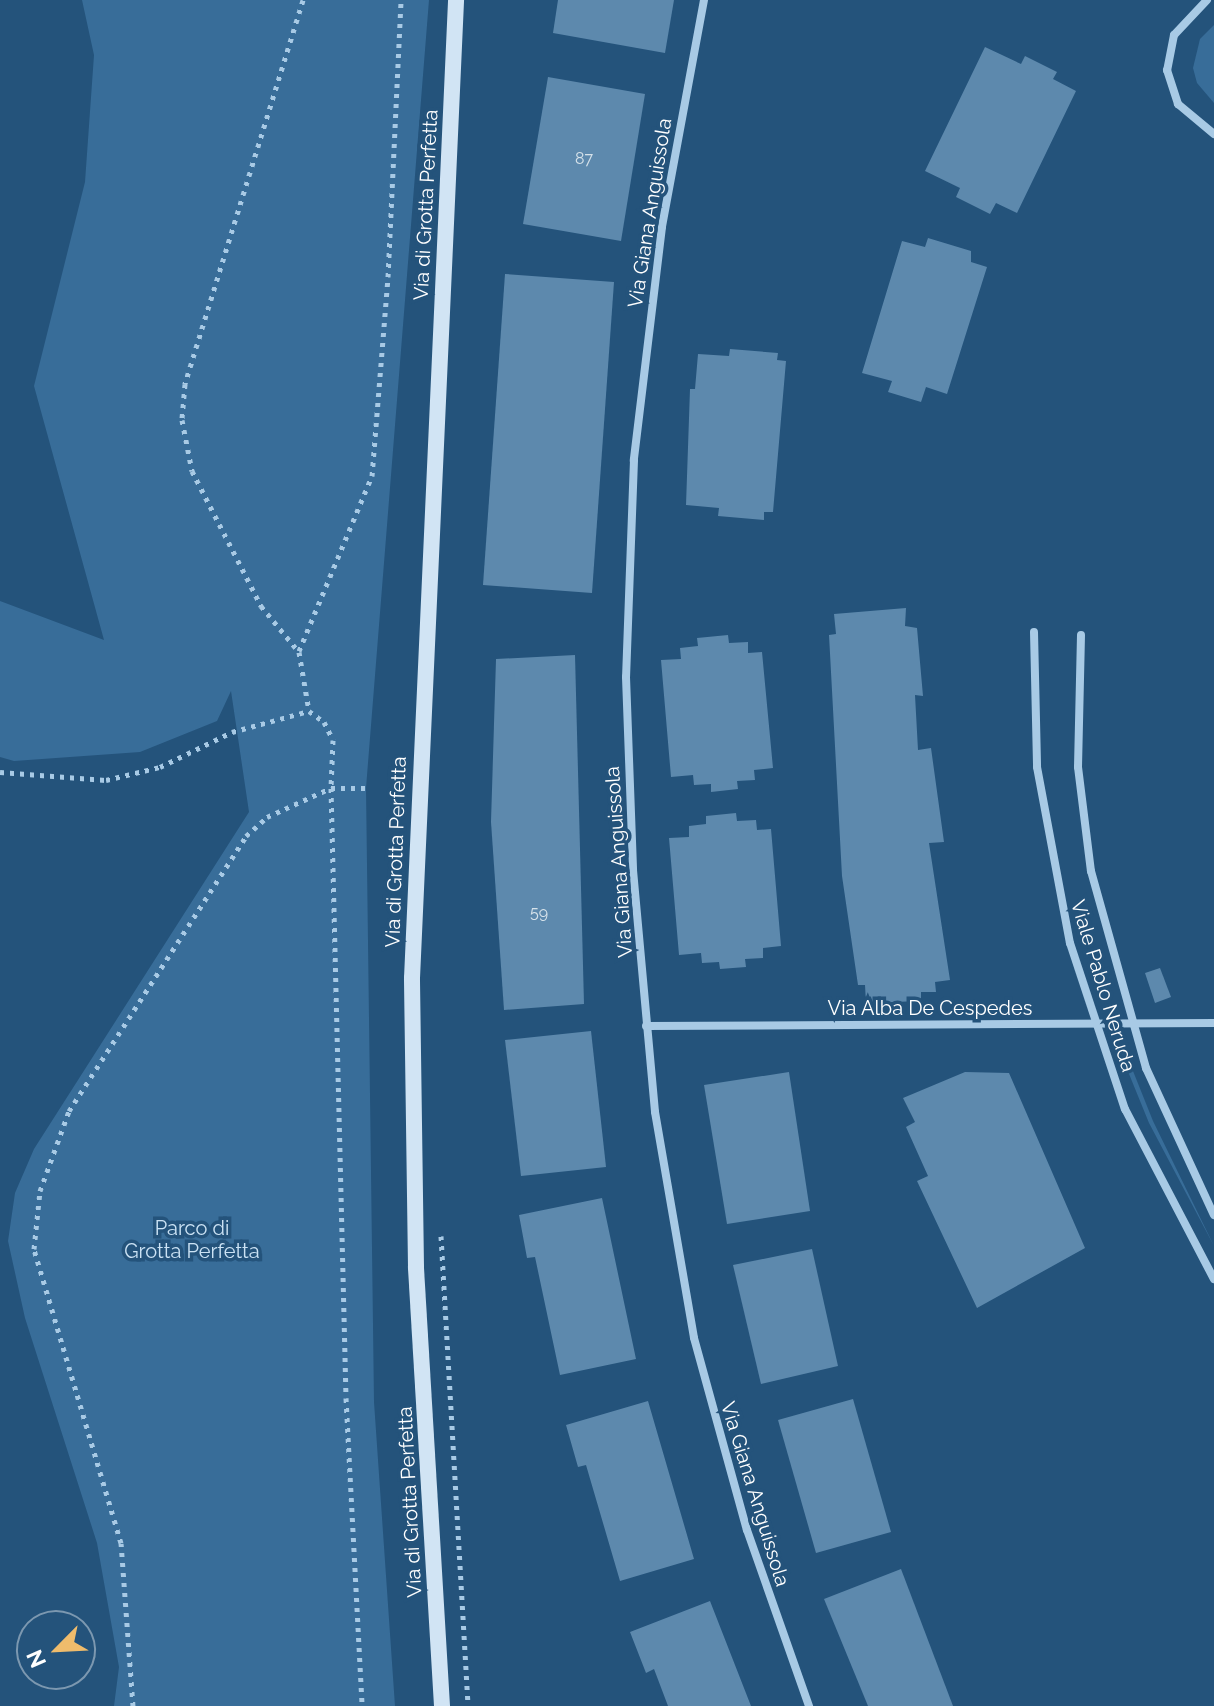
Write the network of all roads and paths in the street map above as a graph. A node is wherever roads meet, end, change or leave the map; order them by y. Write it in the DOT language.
graph roads {
  1 [pos="303,0"];
  2 [pos="401,0"];
  3 [pos="456,0"];
  4 [pos="704,0"];
  5 [pos="1207,0"];
  6 [pos="1214,134"];
  7 [pos="1034,632"];
  8 [pos="1081,635"];
  9 [pos="299,652"];
  10 [pos="309,711"];
  11 [pos="0,772"];
  12 [pos="331,788"];
  13 [pos="366,788"];
  14 [pos="1095,1023"];
  15 [pos="1133,1023"];
  16 [pos="1214,1023"];
  17 [pos="646,1026"];
  18 [pos="1214,1215"];
  19 [pos="440,1226"];
  20 [pos="1214,1279"];
  21 [pos="133,1706"];
  22 [pos="362,1706"];
  23 [pos="442,1706"];
  24 [pos="468,1706"];
  25 [pos="809,1706"];
  1 -- 9 [label="path"];
  2 -- 9 [label="path"];
  3 -- 23 [label="street, Via di Grotta Perfetta"];
  4 -- 17 [label="street, Via Giana Anguissola"];
  5 -- 6 [label="street"];
  7 -- 14 [label="street, Viale Pablo Neruda"];
  8 -- 15 [label="street, Viale Pablo Neruda"];
  9 -- 10 [label="path"];
  10 -- 11 [label="path"];
  10 -- 12 [label="path"];
  12 -- 13 [label="path"];
  12 -- 21 [label="path"];
  12 -- 22 [label="path"];
  14 -- 15 [label="street, Via Alba De Cespedes"];
  14 -- 17 [label="street, Via Alba De Cespedes"];
  14 -- 20 [label="street, Viale Pablo Neruda"];
  15 -- 16 [label="street, Via Alba De Cespedes"];
  15 -- 18 [label="street, Viale Pablo Neruda"];
  17 -- 25 [label="street, Via Giana Anguissola"];
  19 -- 24 [label="path"];
}
